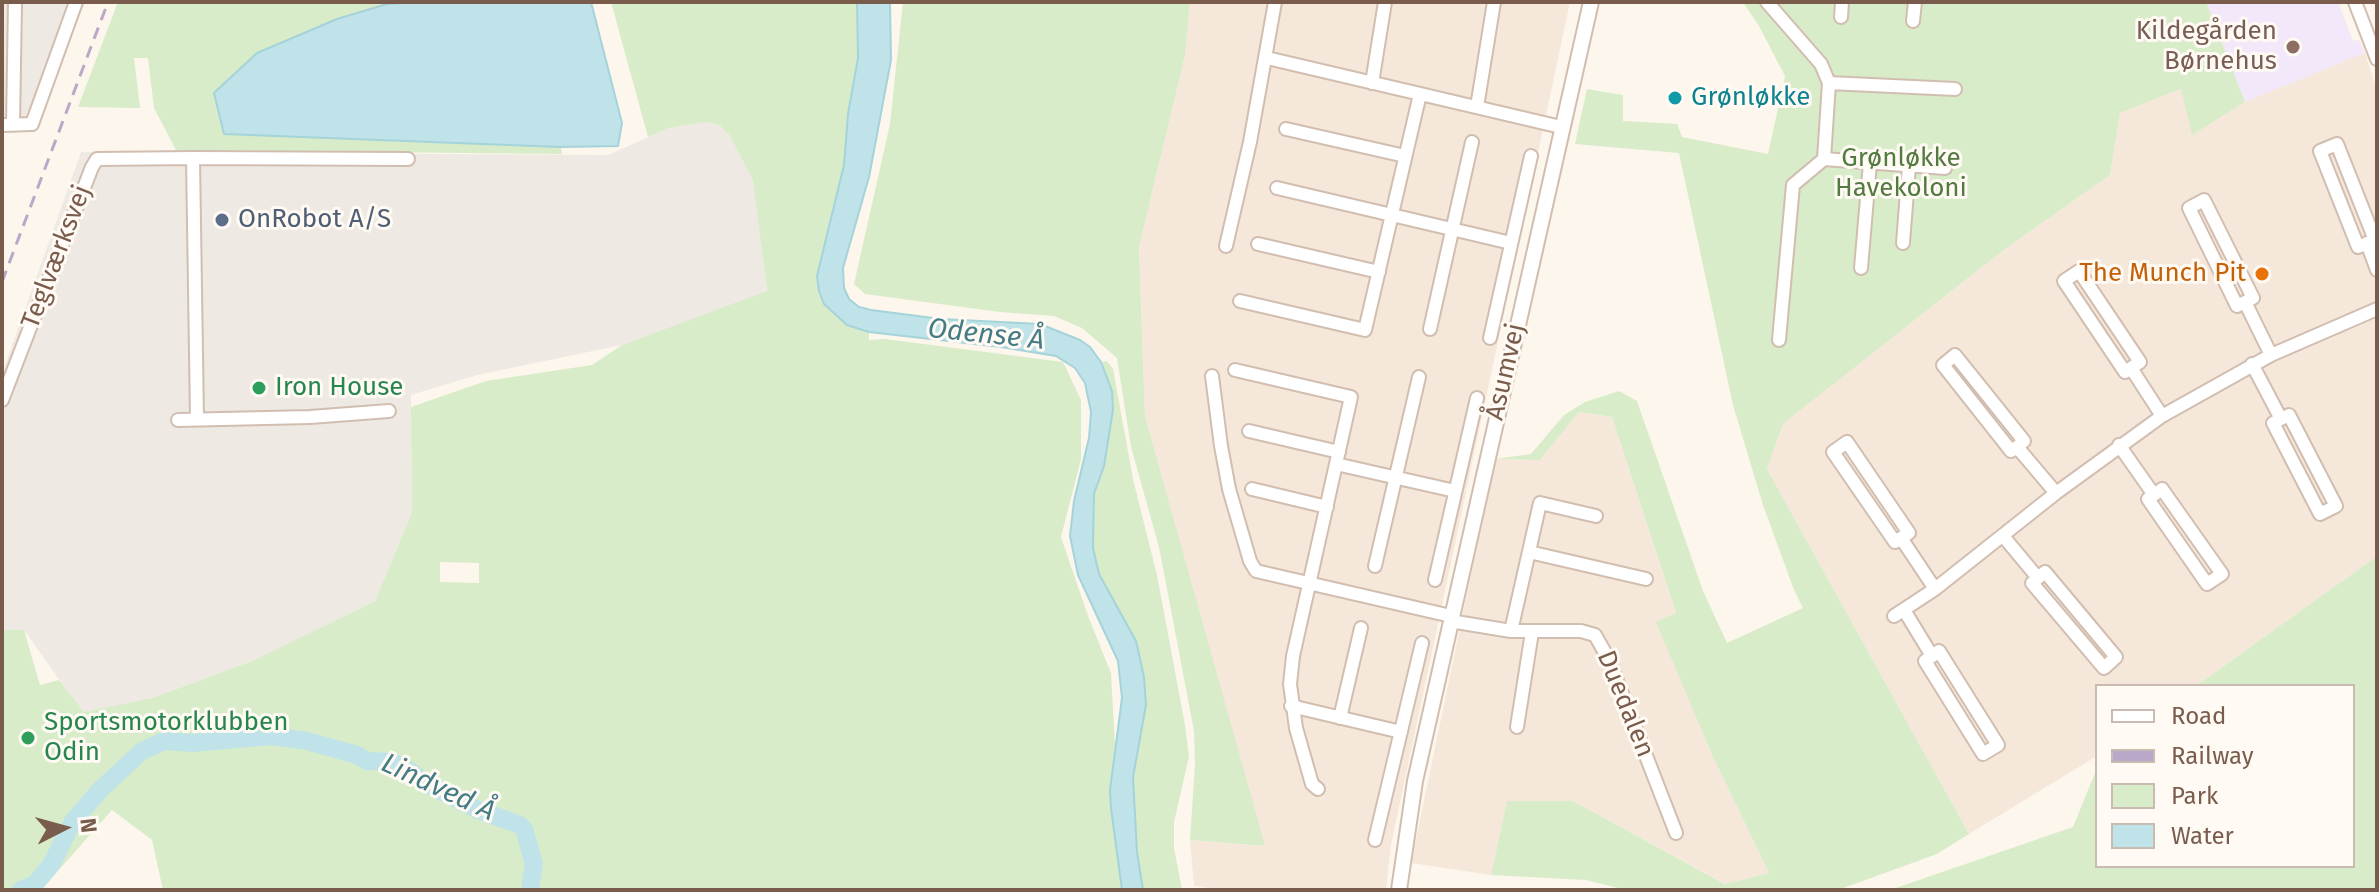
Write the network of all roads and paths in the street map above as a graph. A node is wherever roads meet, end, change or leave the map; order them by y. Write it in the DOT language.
graph roads {
  1 [pos="15,2"];
  2 [pos="76,2"];
  3 [pos="1275,2"];
  4 [pos="1385,2"];
  5 [pos="1494,2"];
  6 [pos="1591,2"];
  7 [pos="1767,2"];
  8 [pos="1842,2"];
  9 [pos="1915,2"];
  10 [pos="2355,2"];
  11 [pos="1841,17"];
  12 [pos="1913,21"];
  13 [pos="1267,58"];
  14 [pos="2377,59"];
  15 [pos="1372,83"];
  16 [pos="1829,83"];
  17 [pos="1955,89"];
  18 [pos="1420,94"];
  19 [pos="1477,107"];
  20 [pos="8,125"];
  21 [pos="1561,127"];
  22 [pos="1286,129"];
  23 [pos="1472,142"];
  24 [pos="1405,156"];
  25 [pos="1531,156"];
  26 [pos="193,158"];
  27 [pos="408,159"];
  28 [pos="1824,159"];
  29 [pos="1870,163"];
  30 [pos="1909,166"];
  31 [pos="1945,168"];
  32 [pos="1277,188"];
  33 [pos="1392,215"];
  34 [pos="1452,230"];
  35 [pos="1511,243"];
  36 [pos="1903,243"];
  37 [pos="2367,243"];
  38 [pos="1258,244"];
  39 [pos="1226,246"];
  40 [pos="1861,268"];
  41 [pos="2377,270"];
  42 [pos="1379,272"];
  43 [pos="1240,301"];
  44 [pos="2245,302"];
  45 [pos="2377,309"];
  46 [pos="1430,329"];
  47 [pos="1490,338"];
  48 [pos="1779,340"];
  49 [pos="2271,355"];
  50 [pos="2252,364"];
  51 [pos="2131,368"];
  52 [pos="1235,370"];
  53 [pos="1212,376"];
  54 [pos="1419,377"];
  55 [pos="1477,398"];
  56 [pos="2,400"];
  57 [pos="389,411"];
  58 [pos="2162,416"];
  59 [pos="197,419"];
  60 [pos="2281,419"];
  61 [pos="178,420"];
  62 [pos="1249,431"];
  63 [pos="2119,445"];
  64 [pos="2017,447"];
  65 [pos="1338,458"];
  66 [pos="1396,477"];
  67 [pos="1252,489"];
  68 [pos="1455,491"];
  69 [pos="2056,493"];
  70 [pos="2154,495"];
  71 [pos="1327,507"];
  72 [pos="1596,516"];
  73 [pos="2003,536"];
  74 [pos="1901,538"];
  75 [pos="1529,552"];
  76 [pos="1375,566"];
  77 [pos="2038,578"];
  78 [pos="1646,579"];
  79 [pos="1435,580"];
  80 [pos="1309,584"];
  81 [pos="1935,589"];
  82 [pos="1450,619"];
  83 [pos="1361,628"];
  84 [pos="1511,631"];
  85 [pos="1532,632"];
  86 [pos="1422,643"];
  87 [pos="1932,656"];
  88 [pos="1291,706"];
  89 [pos="1340,718"];
  90 [pos="1517,727"];
  91 [pos="1401,732"];
  92 [pos="1318,789"];
  93 [pos="1676,833"];
  94 [pos="1375,840"];
  95 [pos="1399,890"];
  1 -- 20 [label="street"];
  2 -- 20 [label="street"];
  3 -- 13 [label="street"];
  4 -- 15 [label="street"];
  5 -- 19 [label="street"];
  6 -- 21 [label="street, Åsumvej"];
  7 -- 16 [label="street"];
  8 -- 11 [label="street"];
  9 -- 12 [label="street"];
  10 -- 14 [label="street"];
  13 -- 15 [label="street"];
  13 -- 39 [label="street"];
  15 -- 18 [label="street"];
  16 -- 17 [label="street"];
  16 -- 28 [label="street"];
  18 -- 19 [label="street"];
  18 -- 24 [label="street"];
  19 -- 21 [label="street"];
  21 -- 82 [label="street, Åsumvej"];
  22 -- 24 [label="street"];
  23 -- 34 [label="street"];
  24 -- 33 [label="street"];
  25 -- 35 [label="street, Åsumvej"];
  26 -- 27 [label="street, Teglværksvej"];
  26 -- 56 [label="street, Teglværksvej"];
  26 -- 59 [label="street"];
  28 -- 29 [label="street"];
  28 -- 48 [label="street"];
  29 -- 30 [label="street"];
  29 -- 40 [label="street"];
  30 -- 31 [label="street"];
  30 -- 36 [label="street"];
  32 -- 33 [label="street"];
  33 -- 34 [label="street"];
  33 -- 42 [label="street"];
  34 -- 35 [label="street"];
  34 -- 46 [label="street"];
  35 -- 47 [label="street, Åsumvej"];
  37 -- 37 [label="street"];
  37 -- 41 [label="street"];
  38 -- 42 [label="street"];
  42 -- 43 [label="street"];
  44 -- 44 [label="street"];
  44 -- 49 [label="street"];
  45 -- 49 [label="street"];
  49 -- 50 [label="street"];
  50 -- 58 [label="street"];
  50 -- 60 [label="street"];
  51 -- 51 [label="street"];
  51 -- 58 [label="street"];
  52 -- 65 [label="street"];
  53 -- 80 [label="street"];
  54 -- 66 [label="street"];
  55 -- 68 [label="street, Åsumvej"];
  57 -- 59 [label="street"];
  58 -- 63 [label="street"];
  59 -- 61 [label="street"];
  60 -- 60 [label="street"];
  62 -- 65 [label="street"];
  63 -- 69 [label="street"];
  63 -- 70 [label="street"];
  64 -- 64 [label="street"];
  64 -- 69 [label="street"];
  65 -- 66 [label="street"];
  65 -- 71 [label="street"];
  66 -- 68 [label="street"];
  66 -- 76 [label="street"];
  67 -- 71 [label="street"];
  68 -- 79 [label="street, Åsumvej"];
  69 -- 73 [label="street"];
  70 -- 70 [label="street"];
  71 -- 80 [label="street"];
  72 -- 75 [label="street"];
  73 -- 77 [label="street"];
  73 -- 81 [label="street"];
  74 -- 74 [label="street"];
  74 -- 81 [label="street"];
  75 -- 78 [label="street"];
  75 -- 84 [label="street"];
  77 -- 77 [label="street"];
  80 -- 82 [label="street"];
  80 -- 88 [label="street"];
  81 -- 87 [label="street"];
  82 -- 84 [label="street, Duedalen"];
  82 -- 95 [label="street, Åsumvej"];
  83 -- 89 [label="street"];
  84 -- 85 [label="street, Duedalen"];
  85 -- 90 [label="street"];
  85 -- 93 [label="street, Duedalen"];
  86 -- 91 [label="street"];
  87 -- 87 [label="street"];
  88 -- 89 [label="street"];
  88 -- 92 [label="street"];
  89 -- 91 [label="street"];
  91 -- 94 [label="street"];
}
